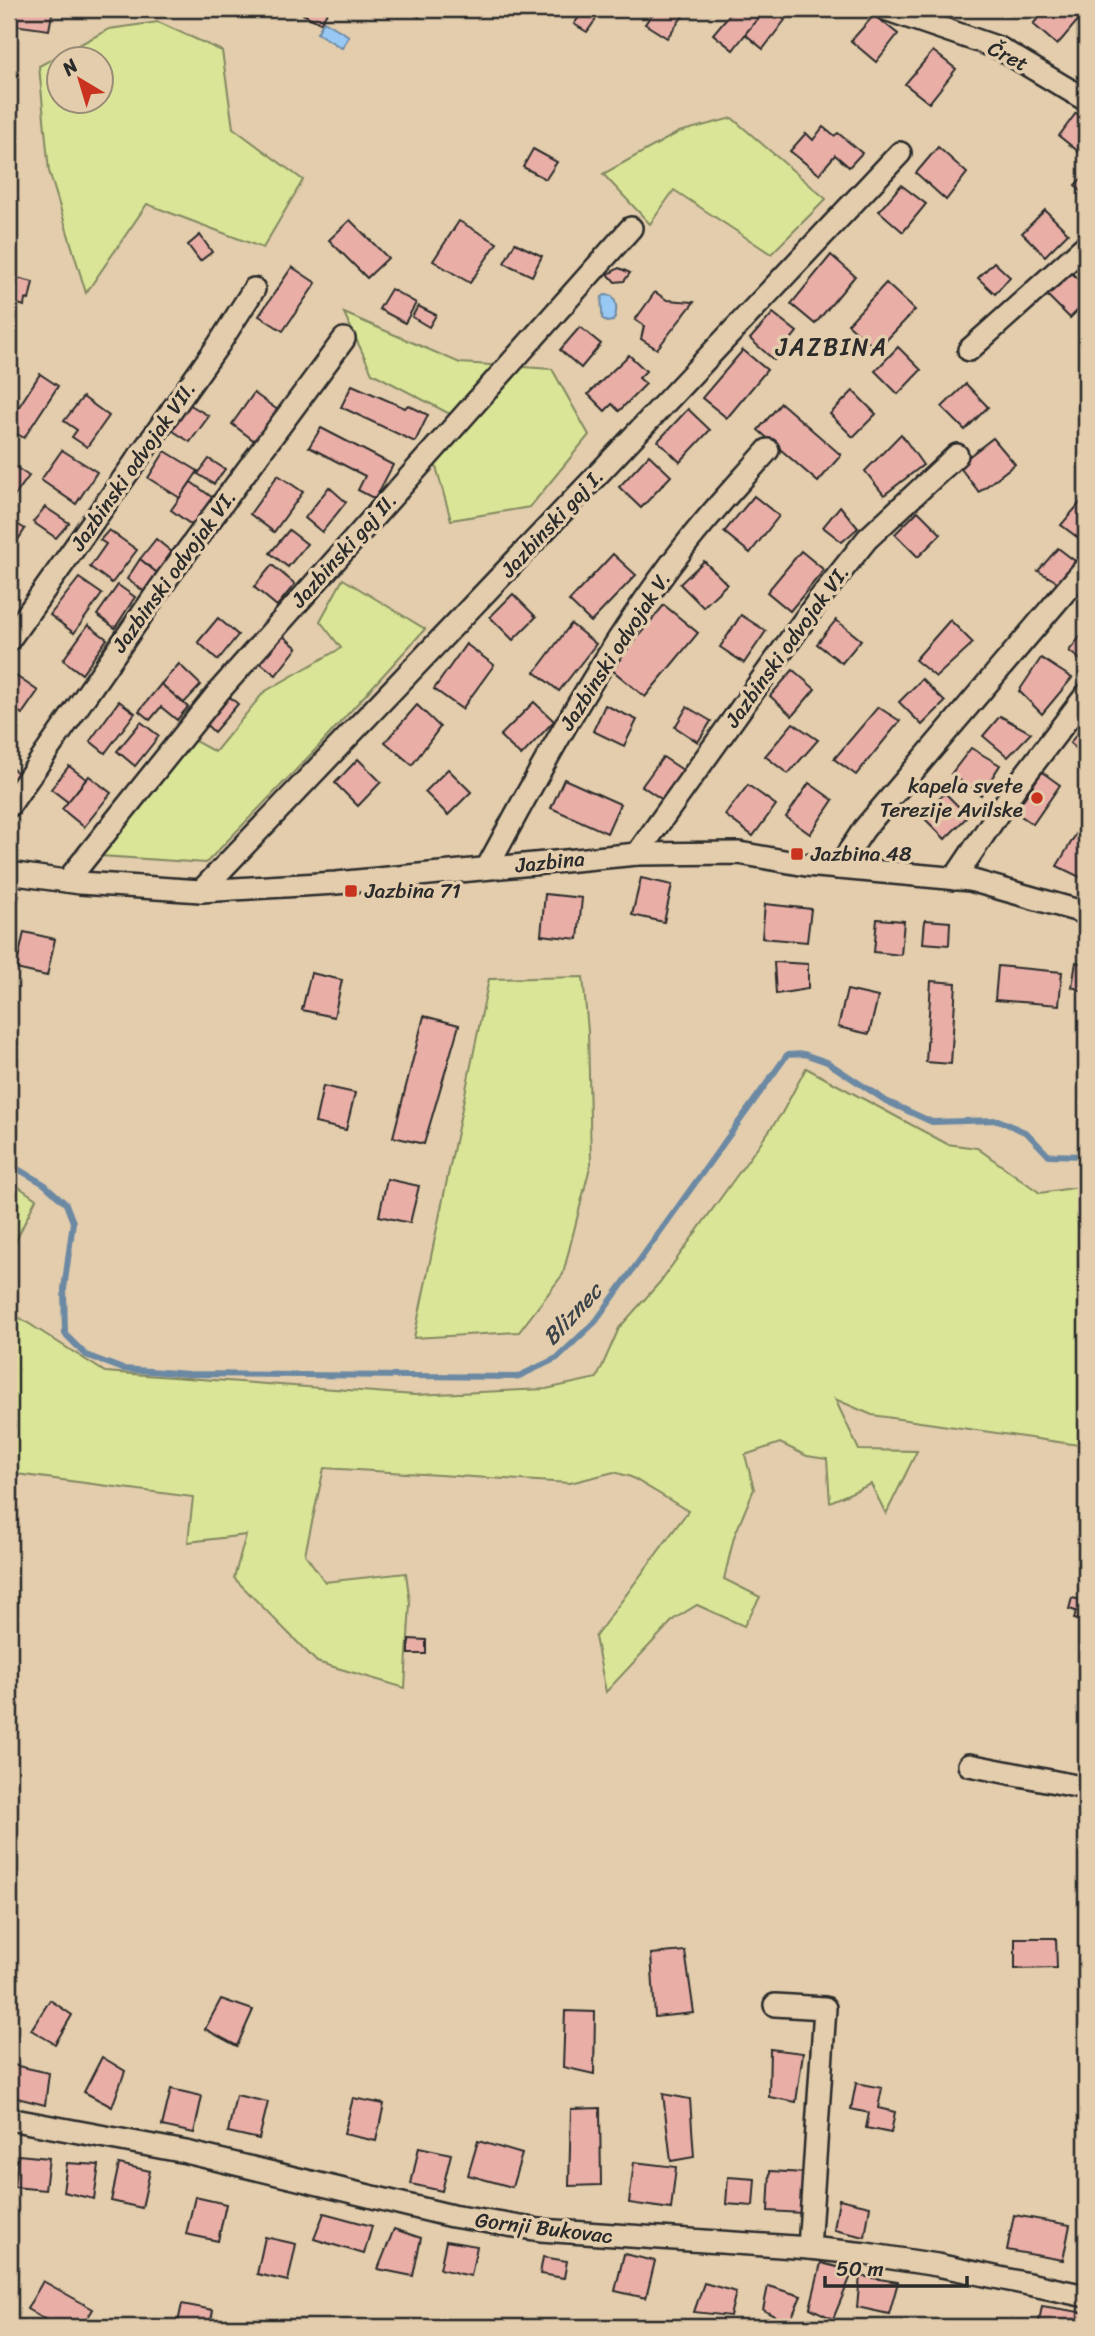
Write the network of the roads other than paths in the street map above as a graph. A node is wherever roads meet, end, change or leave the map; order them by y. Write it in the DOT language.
graph roads {
  1 [pos="886,9"];
  2 [pos="1086,100"];
  3 [pos="900,153"];
  4 [pos="631,228"];
  5 [pos="1086,245"];
  6 [pos="254,289"];
  7 [pos="344,339"];
  8 [pos="969,349"];
  9 [pos="768,450"];
  10 [pos="957,455"];
  11 [pos="1086,567"];
  12 [pos="9,640"];
  13 [pos="1086,695"];
  14 [pos="9,806"];
  15 [pos="637,853"];
  16 [pos="487,868"];
  17 [pos="838,868"];
  18 [pos="9,873"];
  19 [pos="954,879"];
  20 [pos="67,881"];
  21 [pos="201,891"];
  22 [pos="1086,913"];
  23 [pos="969,1765"];
  24 [pos="1086,1788"];
  25 [pos="775,2005"];
  26 [pos="9,2119"];
  27 [pos="808,2248"];
  28 [pos="1086,2296"];
  1 -- 2 [label="street, Čret"];
  3 -- 21 [label="street, Jazbinski gaj I."];
  4 -- 20 [label="street, Jazbinski gaj II."];
  5 -- 8 [label="street"];
  6 -- 12 [label="street, Jazbinski odvojak VII."];
  7 -- 14 [label="street, Jazbinski odvojak VI."];
  9 -- 16 [label="street, Jazbinski odvojak V."];
  10 -- 15 [label="street, Jazbinski odvojak VI."];
  11 -- 17 [label="street"];
  13 -- 19 [label="street"];
  15 -- 16 [label="street, Jazbina"];
  15 -- 17 [label="street, Jazbina"];
  16 -- 21 [label="street, Jazbina"];
  17 -- 19 [label="street, Jazbina"];
  18 -- 20 [label="street, Jazbina"];
  19 -- 22 [label="street, Jazbina"];
  20 -- 21 [label="street, Jazbina"];
  23 -- 24 [label="street"];
  25 -- 27 [label="street"];
  26 -- 27 [label="street, Gornji Bukovac"];
  27 -- 28 [label="street, Gornji Bukovac"];
}
